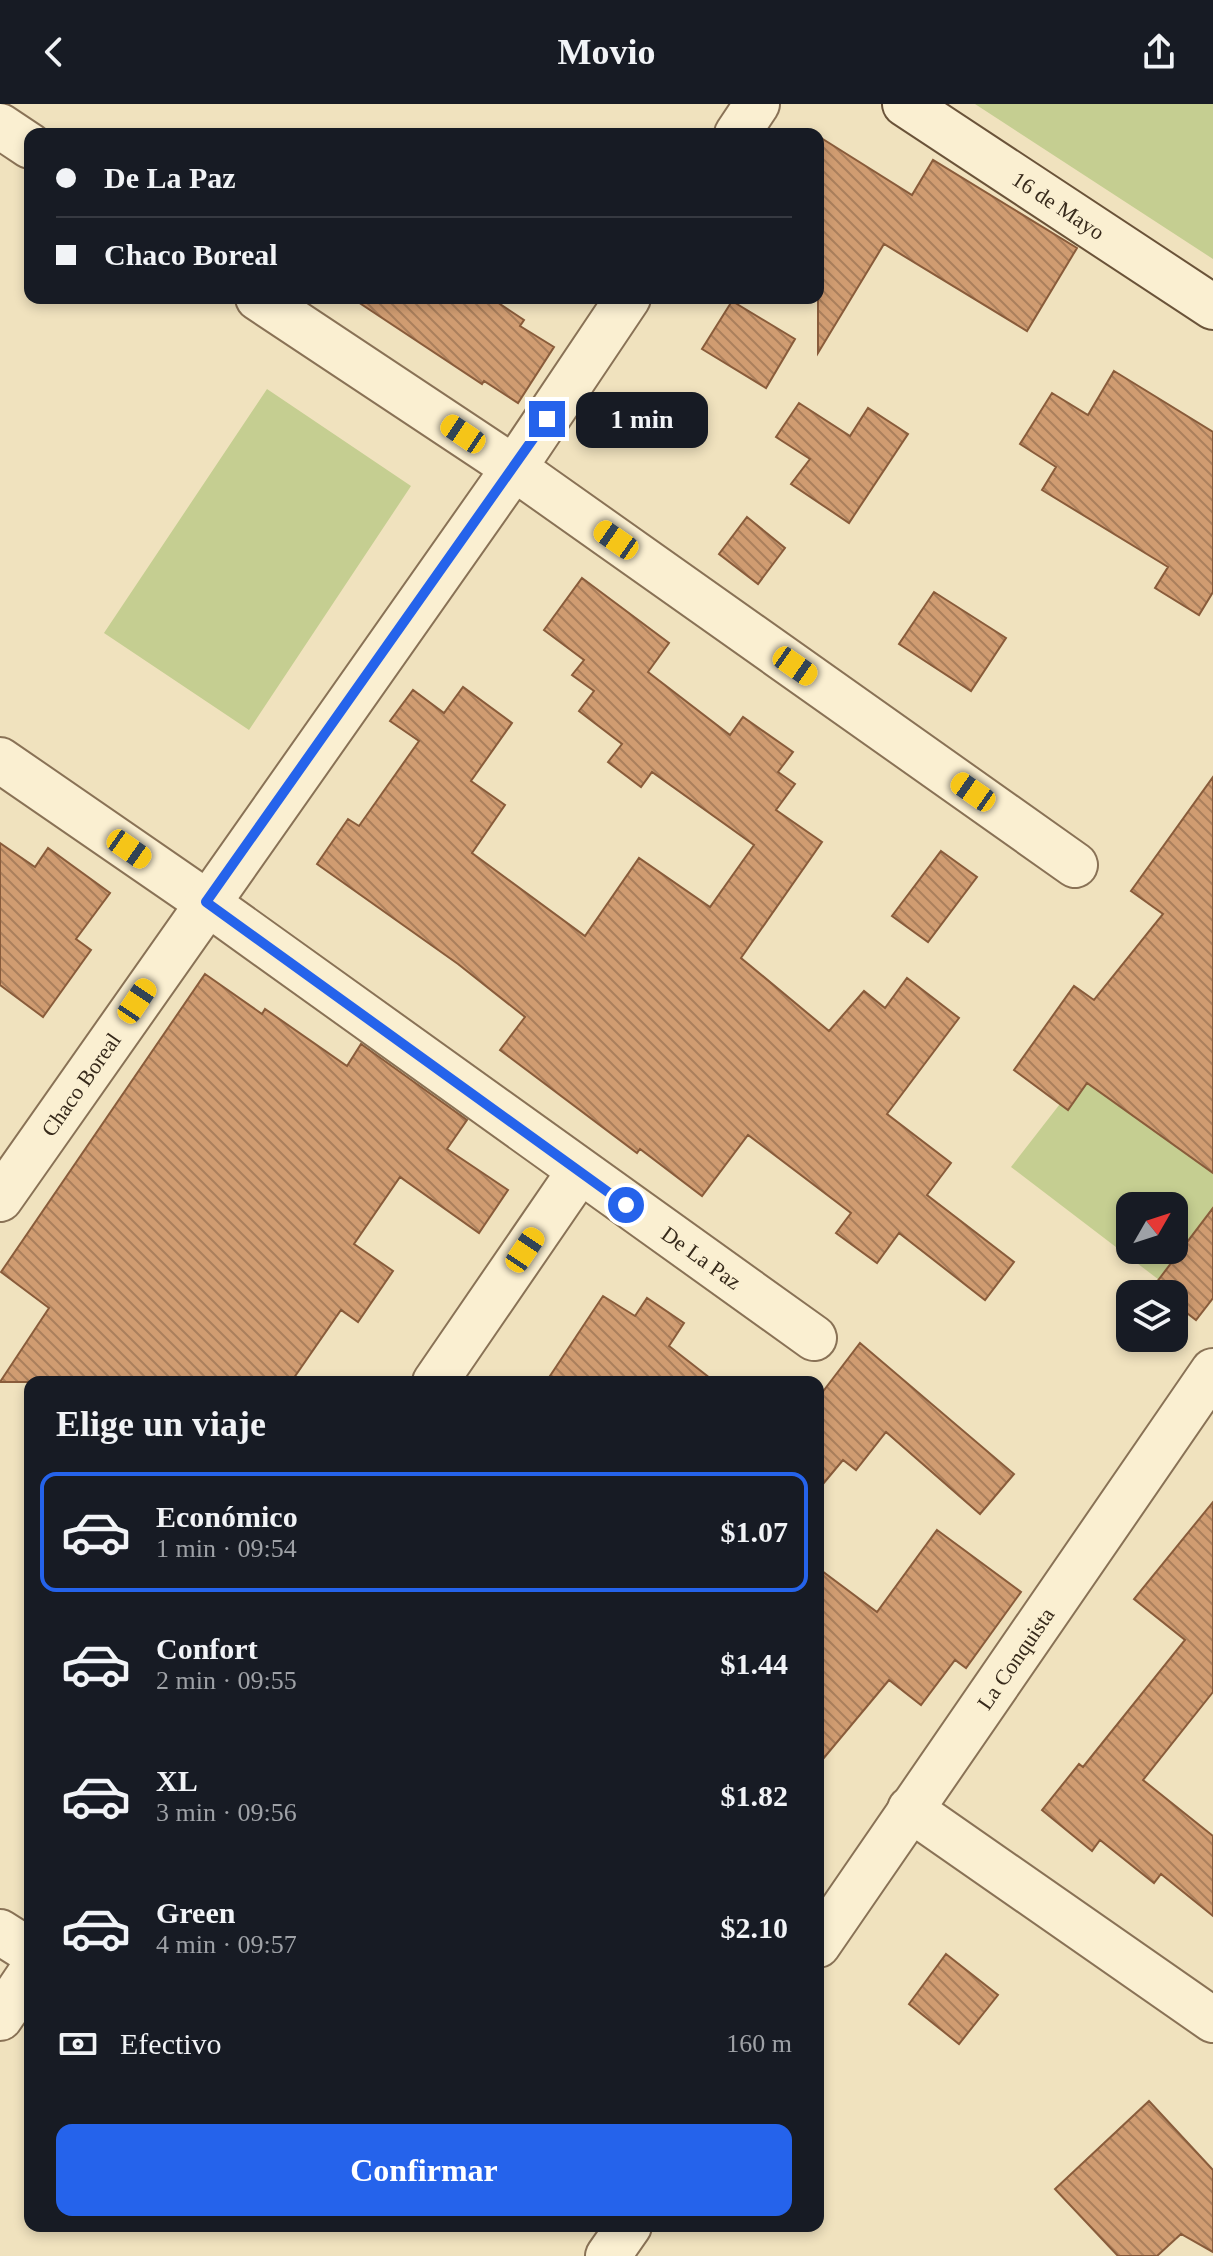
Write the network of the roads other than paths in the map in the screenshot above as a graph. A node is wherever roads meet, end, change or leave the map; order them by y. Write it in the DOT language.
graph roads {
  1 [pos="757,104"];
  2 [pos="905,104"];
  3 [pos="0,126"];
  4 [pos="741,128"];
  5 [pos="24,142"];
  6 [pos="267,304"];
  7 [pos="624,304"];
  8 [pos="1213,307"];
  9 [pos="514,468"];
  10 [pos="0,760"];
  11 [pos="1075,865"];
  12 [pos="206,902"];
  13 [pos="579,1172"];
  14 [pos="0,1199"];
  15 [pos="814,1338"];
  16 [pos="1213,1371"];
  17 [pos="439,1376"];
  18 [pos="910,1809"];
  19 [pos="0,1932"];
  20 [pos="824,1936"];
  21 [pos="24,1947"];
  22 [pos="24,1983"];
  23 [pos="0,2018"];
  24 [pos="1213,2020"];
  25 [pos="625,2232"];
  26 [pos="608,2256"];
  1 -- 4 [label="street"];
  2 -- 8 [label="street, 16 de Mayo"];
  3 -- 5 [label="street"];
  6 -- 9 [label="street"];
  7 -- 9 [label="street, Chaco Boreal"];
  9 -- 11 [label="street"];
  9 -- 12 [label="street, Chaco Boreal"];
  10 -- 12 [label="street, De La Paz"];
  12 -- 13 [label="street, De La Paz"];
  12 -- 14 [label="street, Chaco Boreal"];
  13 -- 15 [label="street, De La Paz"];
  13 -- 17 [label="street"];
  16 -- 18 [label="street, La Conquista"];
  18 -- 20 [label="street, La Conquista"];
  18 -- 24 [label="street"];
  19 -- 21 [label="street"];
  22 -- 23 [label="street"];
  25 -- 26 [label="street"];
}
